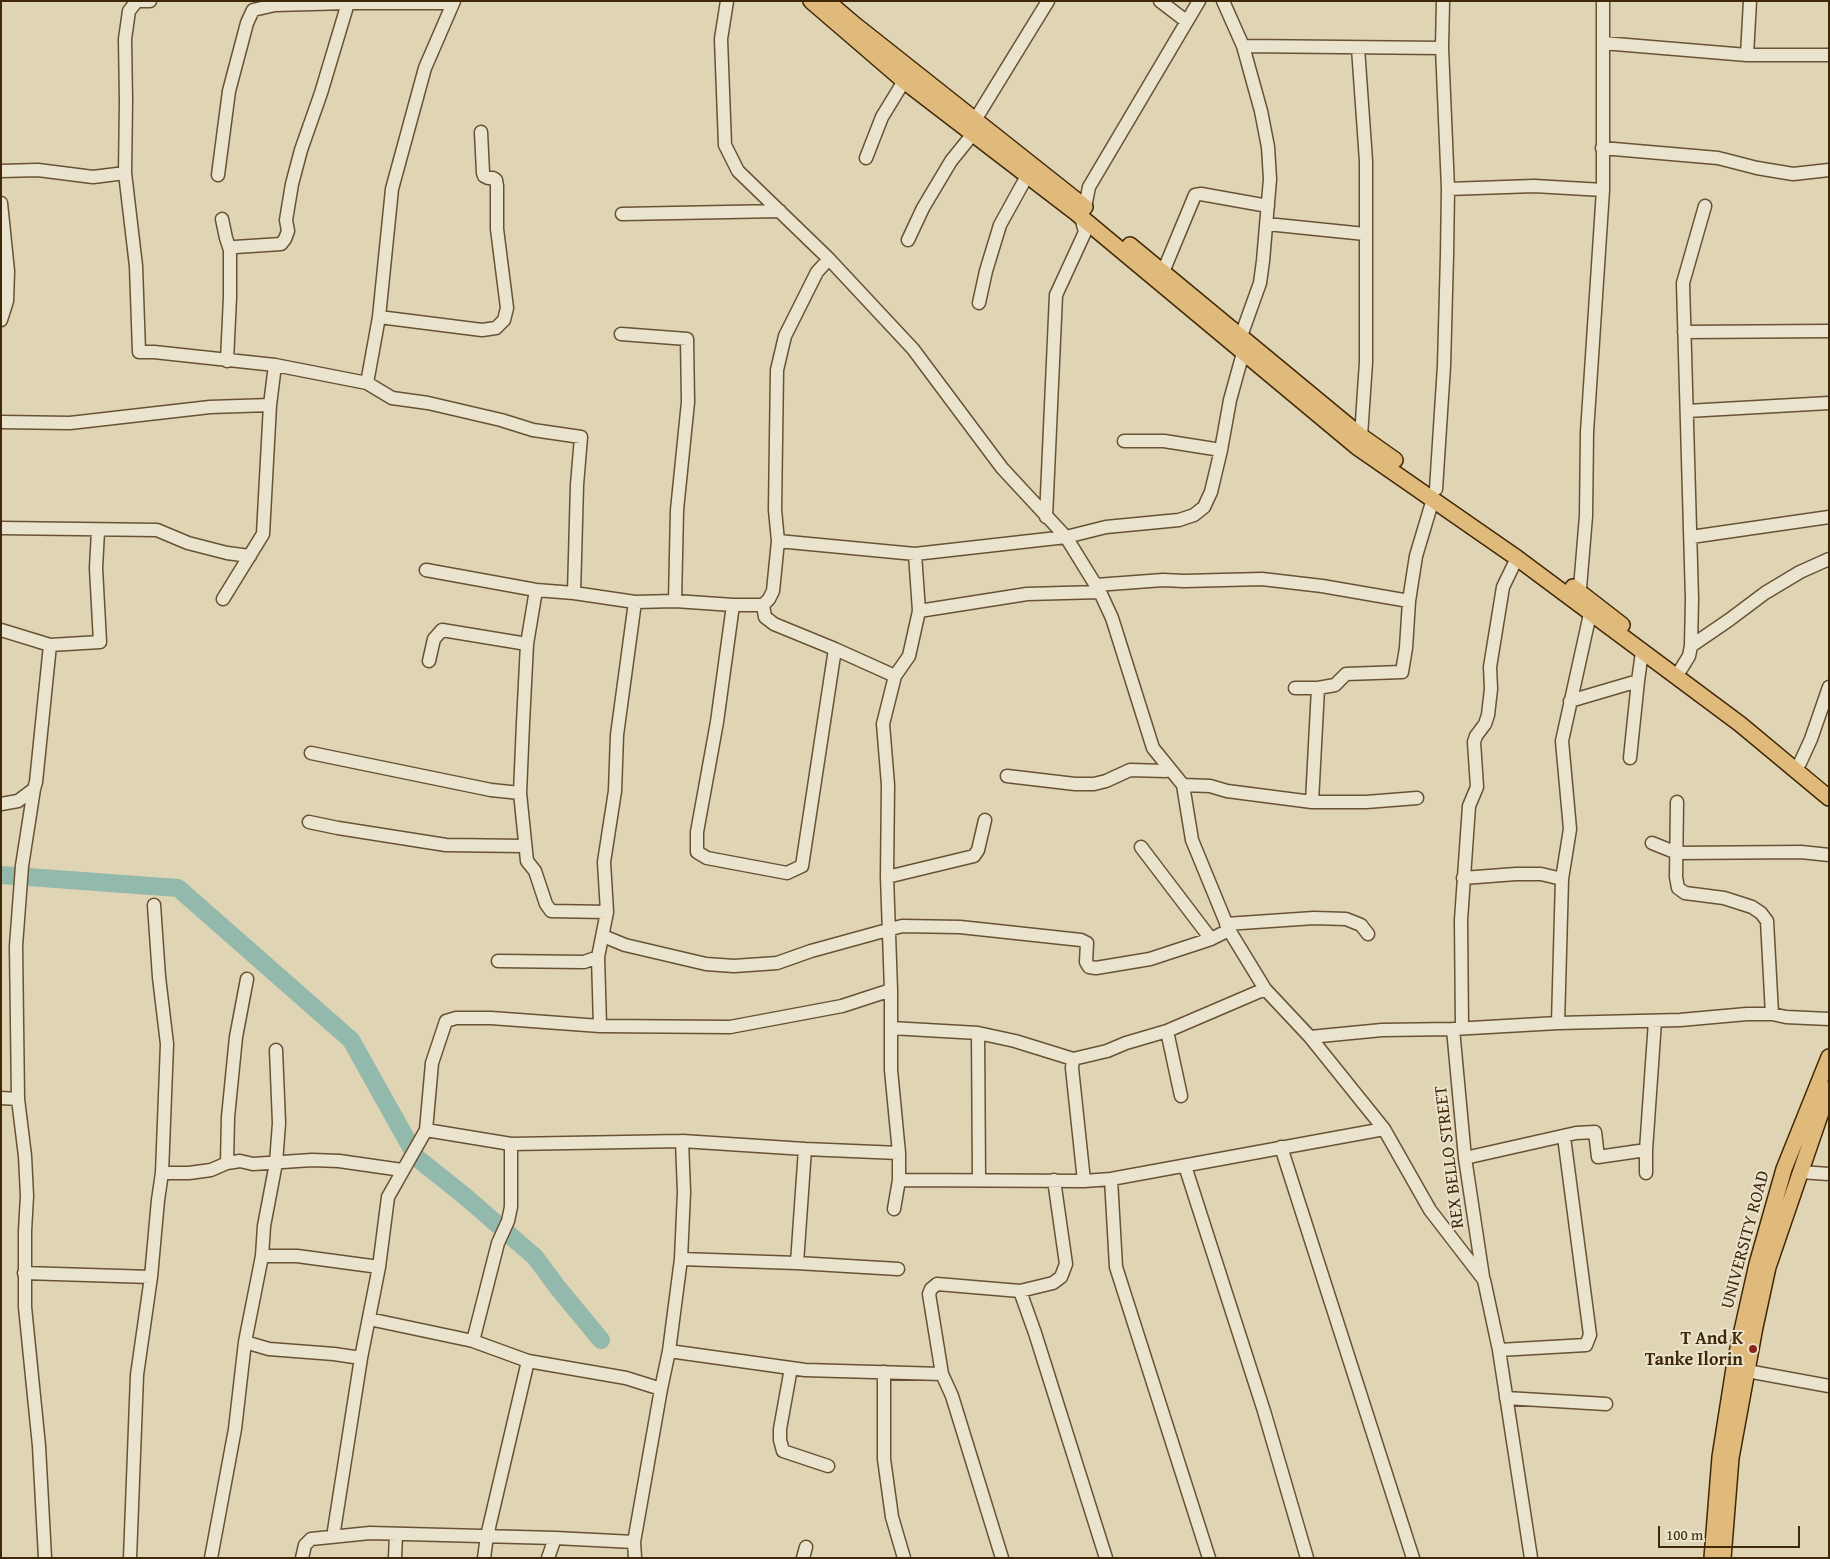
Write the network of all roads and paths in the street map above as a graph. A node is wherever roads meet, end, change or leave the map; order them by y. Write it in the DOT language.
graph roads {
  1 [pos="150,1"];
  2 [pos="726,1"];
  3 [pos="811,1"];
  4 [pos="1048,1"];
  5 [pos="1160,1"];
  6 [pos="1199,1"];
  7 [pos="1223,1"];
  8 [pos="1443,1"];
  9 [pos="1603,1"];
  10 [pos="1750,1"];
  11 [pos="135,2"];
  12 [pos="453,2"];
  13 [pos="275,3"];
  14 [pos="348,3"];
  15 [pos="833,8"];
  16 [pos="1186,21"];
  17 [pos="1603,43"];
  18 [pos="1243,46"];
  19 [pos="1358,48"];
  20 [pos="1442,48"];
  21 [pos="1747,55"];
  22 [pos="1829,55"];
  23 [pos="904,81"];
  24 [pos="974,127"];
  25 [pos="481,132"];
  26 [pos="1602,148"];
  27 [pos="866,158"];
  28 [pos="1829,170"];
  29 [pos="1,172"];
  30 [pos="125,173"];
  31 [pos="218,175"];
  32 [pos="1027,176"];
  33 [pos="1448,189"];
  34 [pos="1603,190"];
  35 [pos="1,203"];
  36 [pos="1268,206"];
  37 [pos="1705,206"];
  38 [pos="780,211"];
  39 [pos="1083,212"];
  40 [pos="622,214"];
  41 [pos="222,219"];
  42 [pos="1267,224"];
  43 [pos="2,227"];
  44 [pos="1365,234"];
  45 [pos="908,240"];
  46 [pos="230,250"];
  47 [pos="829,258"];
  48 [pos="1163,272"];
  49 [pos="979,303"];
  50 [pos="379,317"];
  51 [pos="1,320"];
  52 [pos="1829,331"];
  53 [pos="1684,332"];
  54 [pos="621,334"];
  55 [pos="1241,336"];
  56 [pos="1243,353"];
  57 [pos="227,361"];
  58 [pos="274,365"];
  59 [pos="367,383"];
  60 [pos="1829,403"];
  61 [pos="270,405"];
  62 [pos="1687,411"];
  63 [pos="1,422"];
  64 [pos="1124,441"];
  65 [pos="1359,441"];
  66 [pos="1221,450"];
  67 [pos="1434,494"];
  68 [pos="1046,517"];
  69 [pos="1829,517"];
  70 [pos="1,528"];
  71 [pos="98,530"];
  72 [pos="1066,537"];
  73 [pos="1691,538"];
  74 [pos="778,541"];
  75 [pos="915,554"];
  76 [pos="250,556"];
  77 [pos="1517,558"];
  78 [pos="1829,559"];
  79 [pos="426,570"];
  80 [pos="1098,588"];
  81 [pos="536,590"];
  82 [pos="574,593"];
  83 [pos="223,599"];
  84 [pos="675,601"];
  85 [pos="1409,601"];
  86 [pos="635,602"];
  87 [pos="1583,603"];
  88 [pos="763,605"];
  89 [pos="733,606"];
  90 [pos="919,611"];
  91 [pos="1,630"];
  92 [pos="527,644"];
  93 [pos="50,646"];
  94 [pos="1691,646"];
  95 [pos="835,649"];
  96 [pos="1642,652"];
  97 [pos="429,661"];
  98 [pos="1681,669"];
  99 [pos="895,676"];
  100 [pos="1638,681"];
  101 [pos="1829,687"];
  102 [pos="1295,688"];
  103 [pos="1318,688"];
  104 [pos="1570,701"];
  105 [pos="311,753"];
  106 [pos="1630,758"];
  107 [pos="1800,762"];
  108 [pos="1170,769"];
  109 [pos="1007,776"];
  110 [pos="1183,785"];
  111 [pos="1829,788"];
  112 [pos="34,789"];
  113 [pos="520,793"];
  114 [pos="1417,798"];
  115 [pos="1829,798"];
  116 [pos="1312,802"];
  117 [pos="1678,802"];
  118 [pos="1,804"];
  119 [pos="985,820"];
  120 [pos="309,822"];
  121 [pos="1652,843"];
  122 [pos="525,846"];
  123 [pos="1141,847"];
  124 [pos="1677,853"];
  125 [pos="1829,855"];
  126 [pos="886,878"];
  127 [pos="1463,878"];
  128 [pos="1562,879"];
  129 [pos="154,905"];
  130 [pos="607,912"];
  131 [pos="1228,927"];
  132 [pos="888,929"];
  133 [pos="1368,934"];
  134 [pos="603,936"];
  135 [pos="1211,939"];
  136 [pos="598,957"];
  137 [pos="498,961"];
  138 [pos="247,979"];
  139 [pos="1265,989"];
  140 [pos="891,990"];
  141 [pos="1772,1014"];
  142 [pos="1829,1019"];
  143 [pos="1655,1021"];
  144 [pos="1558,1023"];
  145 [pos="600,1026"];
  146 [pos="891,1028"];
  147 [pos="1458,1029"];
  148 [pos="1167,1030"];
  149 [pos="978,1033"];
  150 [pos="1310,1037"];
  151 [pos="276,1050"];
  152 [pos="1829,1057"];
  153 [pos="1073,1060"];
  154 [pos="1829,1089"];
  155 [pos="1181,1096"];
  156 [pos="1,1098"];
  157 [pos="18,1099"];
  158 [pos="1384,1129"];
  159 [pos="426,1130"];
  160 [pos="1564,1137"];
  161 [pos="682,1141"];
  162 [pos="511,1144"];
  163 [pos="1281,1147"];
  164 [pos="805,1149"];
  165 [pos="1646,1150"];
  166 [pos="899,1153"];
  167 [pos="1465,1158"];
  168 [pos="227,1163"];
  169 [pos="276,1163"];
  170 [pos="1185,1166"];
  171 [pos="402,1170"];
  172 [pos="1800,1172"];
  173 [pos="162,1173"];
  174 [pos="1646,1173"];
  175 [pos="1829,1174"];
  176 [pos="1111,1179"];
  177 [pos="898,1180"];
  178 [pos="979,1180"];
  179 [pos="1054,1180"];
  180 [pos="1084,1181"];
  181 [pos="894,1209"];
  182 [pos="262,1256"];
  183 [pos="681,1259"];
  184 [pos="797,1263"];
  185 [pos="379,1267"];
  186 [pos="898,1270"];
  187 [pos="24,1273"];
  188 [pos="151,1277"];
  189 [pos="1484,1280"];
  190 [pos="1020,1291"];
  191 [pos="369,1320"];
  192 [pos="473,1341"];
  193 [pos="246,1342"];
  194 [pos="1498,1350"];
  195 [pos="669,1351"];
  196 [pos="361,1358"];
  197 [pos="528,1361"];
  198 [pos="791,1368"];
  199 [pos="1747,1371"];
  200 [pos="884,1372"];
  201 [pos="942,1374"];
  202 [pos="1829,1386"];
  203 [pos="661,1390"];
  204 [pos="1506,1398"];
  205 [pos="1606,1404"];
  206 [pos="828,1466"];
  207 [pos="396,1534"];
  208 [pos="487,1536"];
  209 [pos="333,1537"];
  210 [pos="555,1538"];
  211 [pos="634,1542"];
  212 [pos="44,1558"];
  213 [pos="130,1558"];
  214 [pos="211,1558"];
  215 [pos="302,1558"];
  216 [pos="395,1558"];
  217 [pos="484,1558"];
  218 [pos="548,1558"];
  219 [pos="635,1558"];
  220 [pos="904,1558"];
  221 [pos="1002,1558"];
  222 [pos="1106,1558"];
  223 [pos="1208,1558"];
  224 [pos="1308,1558"];
  225 [pos="1413,1558"];
  226 [pos="1531,1558"];
  227 [pos="1712,1558"];
  228 [pos="1722,1558"];
  1 -- 11 [label="street"];
  2 -- 38 [label="street"];
  3 -- 15 [label="main road"];
  4 -- 24 [label="street"];
  5 -- 16 [label="street"];
  6 -- 16 [label="street"];
  7 -- 18 [label="street"];
  8 -- 20 [label="street"];
  9 -- 17 [label="street"];
  10 -- 21 [label="street"];
  11 -- 30 [label="street"];
  12 -- 14 [label="street"];
  12 -- 50 [label="street"];
  13 -- 14 [label="street"];
  13 -- 31 [label="street"];
  14 -- 46 [label="street"];
  15 -- 23 [label="main road"];
  15 -- 24 [label="main road"];
  16 -- 39 [label="street"];
  17 -- 21 [label="street"];
  17 -- 26 [label="street"];
  18 -- 19 [label="street"];
  18 -- 36 [label="street"];
  19 -- 20 [label="street"];
  19 -- 44 [label="street"];
  20 -- 33 [label="street"];
  21 -- 22 [label="street"];
  23 -- 24 [label="main road"];
  23 -- 27 [label="street"];
  24 -- 32 [label="main road"];
  24 -- 39 [label="main road"];
  24 -- 45 [label="street"];
  25 -- 50 [label="street"];
  26 -- 28 [label="street"];
  26 -- 34 [label="street"];
  29 -- 30 [label="street"];
  30 -- 57 [label="street"];
  32 -- 39 [label="main road"];
  32 -- 49 [label="street"];
  33 -- 34 [label="street"];
  33 -- 67 [label="street"];
  34 -- 87 [label="street"];
  35 -- 43 [label="street"];
  36 -- 42 [label="street"];
  36 -- 48 [label="street"];
  37 -- 53 [label="street"];
  38 -- 40 [label="street"];
  38 -- 47 [label="street"];
  39 -- 48 [label="main road"];
  39 -- 56 [label="main road"];
  39 -- 68 [label="street"];
  41 -- 46 [label="street"];
  42 -- 44 [label="street"];
  42 -- 55 [label="street"];
  43 -- 51 [label="street"];
  44 -- 65 [label="street"];
  46 -- 57 [label="street"];
  47 -- 68 [label="street"];
  47 -- 74 [label="street"];
  48 -- 55 [label="main road"];
  50 -- 59 [label="street"];
  52 -- 53 [label="street"];
  53 -- 62 [label="street"];
  54 -- 84 [label="street"];
  55 -- 65 [label="main road"];
  56 -- 65 [label="main road"];
  56 -- 66 [label="street"];
  57 -- 58 [label="street"];
  58 -- 59 [label="street"];
  58 -- 61 [label="street"];
  59 -- 82 [label="street"];
  60 -- 62 [label="street"];
  61 -- 63 [label="street"];
  61 -- 76 [label="street"];
  62 -- 73 [label="street"];
  64 -- 66 [label="street"];
  65 -- 67 [label="main road"];
  66 -- 72 [label="street"];
  67 -- 77 [label="main road"];
  67 -- 85 [label="street"];
  67 -- 87 [label="main road"];
  68 -- 72 [label="street"];
  69 -- 73 [label="street"];
  70 -- 71 [label="street"];
  71 -- 76 [label="street"];
  71 -- 93 [label="street"];
  72 -- 75 [label="street"];
  72 -- 80 [label="street"];
  73 -- 94 [label="street"];
  74 -- 75 [label="street"];
  74 -- 88 [label="street"];
  75 -- 90 [label="street"];
  76 -- 83 [label="street"];
  77 -- 87 [label="main road"];
  77 -- 127 [label="street, REX BELLO STREET"];
  78 -- 94 [label="street"];
  79 -- 81 [label="street"];
  80 -- 85 [label="street"];
  80 -- 90 [label="street"];
  80 -- 108 [label="street"];
  81 -- 82 [label="street"];
  81 -- 92 [label="street"];
  82 -- 86 [label="street"];
  84 -- 86 [label="street"];
  84 -- 89 [label="street"];
  85 -- 103 [label="street"];
  86 -- 130 [label="street"];
  87 -- 96 [label="main road"];
  87 -- 98 [label="main road"];
  87 -- 104 [label="street"];
  88 -- 89 [label="street"];
  88 -- 95 [label="street"];
  89 -- 95 [label="street"];
  90 -- 99 [label="street"];
  91 -- 93 [label="street"];
  92 -- 97 [label="street"];
  92 -- 113 [label="street"];
  93 -- 112 [label="street"];
  94 -- 98 [label="street"];
  95 -- 99 [label="street"];
  96 -- 100 [label="street"];
  96 -- 115 [label="main road"];
  98 -- 107 [label="main road"];
  99 -- 126 [label="street"];
  100 -- 104 [label="street"];
  100 -- 106 [label="street"];
  101 -- 107 [label="street"];
  102 -- 103 [label="street"];
  103 -- 116 [label="street"];
  104 -- 128 [label="street"];
  105 -- 113 [label="street"];
  107 -- 111 [label="main road"];
  108 -- 109 [label="street"];
  108 -- 110 [label="street"];
  110 -- 116 [label="street"];
  110 -- 131 [label="street"];
  112 -- 118 [label="street"];
  112 -- 157 [label="street"];
  113 -- 122 [label="street"];
  114 -- 116 [label="street"];
  117 -- 124 [label="street"];
  119 -- 126 [label="street"];
  120 -- 122 [label="street"];
  121 -- 124 [label="street"];
  122 -- 130 [label="street"];
  123 -- 135 [label="street"];
  124 -- 125 [label="street"];
  124 -- 141 [label="street"];
  126 -- 132 [label="street"];
  127 -- 128 [label="street"];
  127 -- 147 [label="street, REX BELLO STREET"];
  128 -- 144 [label="street"];
  129 -- 173 [label="street"];
  130 -- 134 [label="street"];
  131 -- 133 [label="street"];
  131 -- 135 [label="street"];
  131 -- 139 [label="street"];
  132 -- 134 [label="street"];
  132 -- 135 [label="street"];
  132 -- 140 [label="street"];
  134 -- 136 [label="street"];
  136 -- 137 [label="street"];
  136 -- 145 [label="street"];
  138 -- 168 [label="street"];
  139 -- 148 [label="street"];
  139 -- 150 [label="street"];
  140 -- 145 [label="street"];
  140 -- 146 [label="street"];
  141 -- 142 [label="street"];
  141 -- 143 [label="street"];
  143 -- 144 [label="street"];
  143 -- 165 [label="street"];
  144 -- 147 [label="street"];
  145 -- 159 [label="street"];
  146 -- 149 [label="street"];
  146 -- 166 [label="street"];
  147 -- 150 [label="street"];
  147 -- 167 [label="street, REX BELLO STREET"];
  148 -- 153 [label="street"];
  148 -- 155 [label="street"];
  149 -- 153 [label="street"];
  149 -- 178 [label="street"];
  150 -- 158 [label="street"];
  151 -- 169 [label="street"];
  152 -- 227 [label="main road, UNIVERSITY ROAD"];
  153 -- 180 [label="street"];
  154 -- 172 [label="main road, UNIVERSITY ROAD"];
  156 -- 157 [label="street"];
  157 -- 187 [label="street"];
  158 -- 163 [label="street"];
  158 -- 189 [label="street"];
  159 -- 162 [label="street"];
  159 -- 171 [label="street"];
  160 -- 165 [label="street"];
  160 -- 167 [label="street"];
  160 -- 194 [label="street"];
  161 -- 162 [label="street"];
  161 -- 164 [label="street"];
  161 -- 183 [label="street"];
  162 -- 192 [label="street"];
  163 -- 170 [label="street"];
  163 -- 225 [label="street"];
  164 -- 166 [label="street"];
  164 -- 184 [label="street"];
  165 -- 174 [label="street"];
  166 -- 177 [label="street"];
  167 -- 189 [label="street, REX BELLO STREET"];
  168 -- 169 [label="street"];
  168 -- 173 [label="street"];
  169 -- 171 [label="street"];
  169 -- 182 [label="street"];
  170 -- 176 [label="street"];
  170 -- 224 [label="street"];
  171 -- 185 [label="street"];
  172 -- 175 [label="street"];
  172 -- 199 [label="main road, UNIVERSITY ROAD"];
  173 -- 188 [label="street"];
  176 -- 180 [label="street"];
  176 -- 223 [label="street"];
  177 -- 178 [label="street"];
  177 -- 181 [label="street"];
  178 -- 179 [label="street"];
  179 -- 180 [label="street"];
  179 -- 190 [label="street"];
  182 -- 185 [label="street"];
  182 -- 193 [label="street"];
  183 -- 184 [label="street"];
  183 -- 195 [label="street"];
  184 -- 186 [label="street"];
  185 -- 191 [label="street"];
  187 -- 188 [label="street"];
  187 -- 212 [label="street"];
  188 -- 213 [label="street"];
  189 -- 194 [label="street, REX BELLO STREET"];
  190 -- 201 [label="street"];
  190 -- 222 [label="street"];
  191 -- 192 [label="street"];
  191 -- 196 [label="street"];
  192 -- 197 [label="street"];
  193 -- 196 [label="street"];
  193 -- 214 [label="street"];
  194 -- 204 [label="street, REX BELLO STREET"];
  195 -- 198 [label="street"];
  195 -- 203 [label="street"];
  196 -- 209 [label="street"];
  197 -- 203 [label="street"];
  197 -- 208 [label="street"];
  198 -- 200 [label="street"];
  198 -- 206 [label="street"];
  199 -- 202 [label="street"];
  199 -- 228 [label="main road, UNIVERSITY ROAD"];
  200 -- 201 [label="street"];
  200 -- 220 [label="street"];
  201 -- 221 [label="street"];
  203 -- 211 [label="street"];
  204 -- 205 [label="street"];
  204 -- 226 [label="street, REX BELLO STREET"];
  207 -- 208 [label="street"];
  207 -- 209 [label="street"];
  207 -- 216 [label="street"];
  208 -- 210 [label="street"];
  208 -- 217 [label="street"];
  209 -- 215 [label="street"];
  210 -- 211 [label="street"];
  210 -- 218 [label="street"];
  211 -- 219 [label="street"];
}
